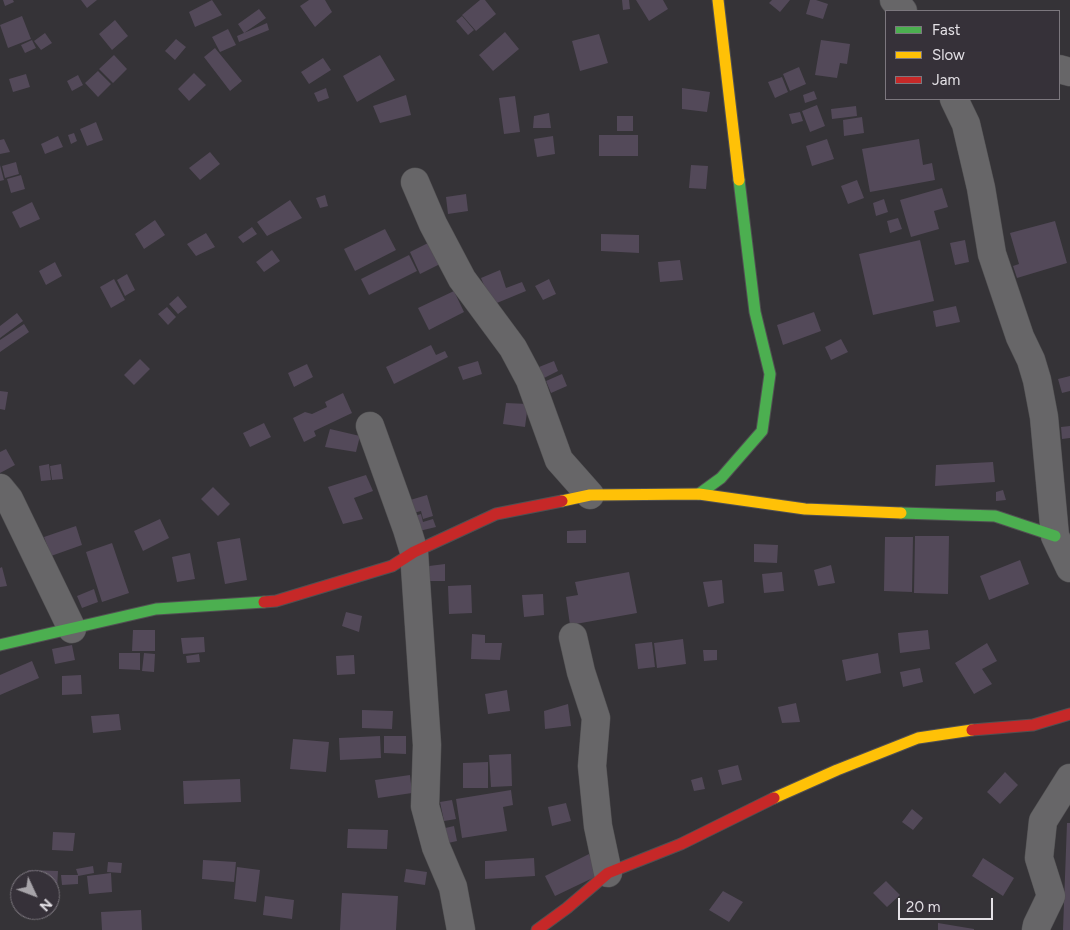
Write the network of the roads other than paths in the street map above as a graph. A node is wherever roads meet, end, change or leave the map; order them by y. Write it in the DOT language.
graph roads {
  1 [pos="718,0"];
  2 [pos="894,0"];
  3 [pos="902,10"];
  4 [pos="954,100"];
  5 [pos="415,182"];
  6 [pos="370,426"];
  7 [pos="1059,469"];
  8 [pos="0,488"];
  9 [pos="699,494"];
  10 [pos="590,495"];
  11 [pos="1055,536"];
  12 [pos="414,552"];
  13 [pos="1070,568"];
  14 [pos="72,629"];
  15 [pos="573,637"];
  16 [pos="0,645"];
  17 [pos="1070,714"];
  18 [pos="1070,778"];
  19 [pos="608,874"];
  20 [pos="548,926"];
  21 [pos="461,930"];
  22 [pos="1036,930"];
  1 -- 9 [label="street"];
  2 -- 3 [label="street"];
  4 -- 7 [label="street"];
  5 -- 10 [label="street"];
  6 -- 12 [label="street"];
  7 -- 11 [label="street"];
  8 -- 14 [label="street"];
  9 -- 10 [label="street"];
  9 -- 11 [label="street"];
  10 -- 12 [label="street"];
  11 -- 13 [label="street"];
  12 -- 14 [label="street"];
  12 -- 21 [label="street"];
  14 -- 16 [label="street"];
  15 -- 19 [label="street"];
  17 -- 19 [label="street"];
  18 -- 22 [label="street"];
  19 -- 20 [label="street"];
}
